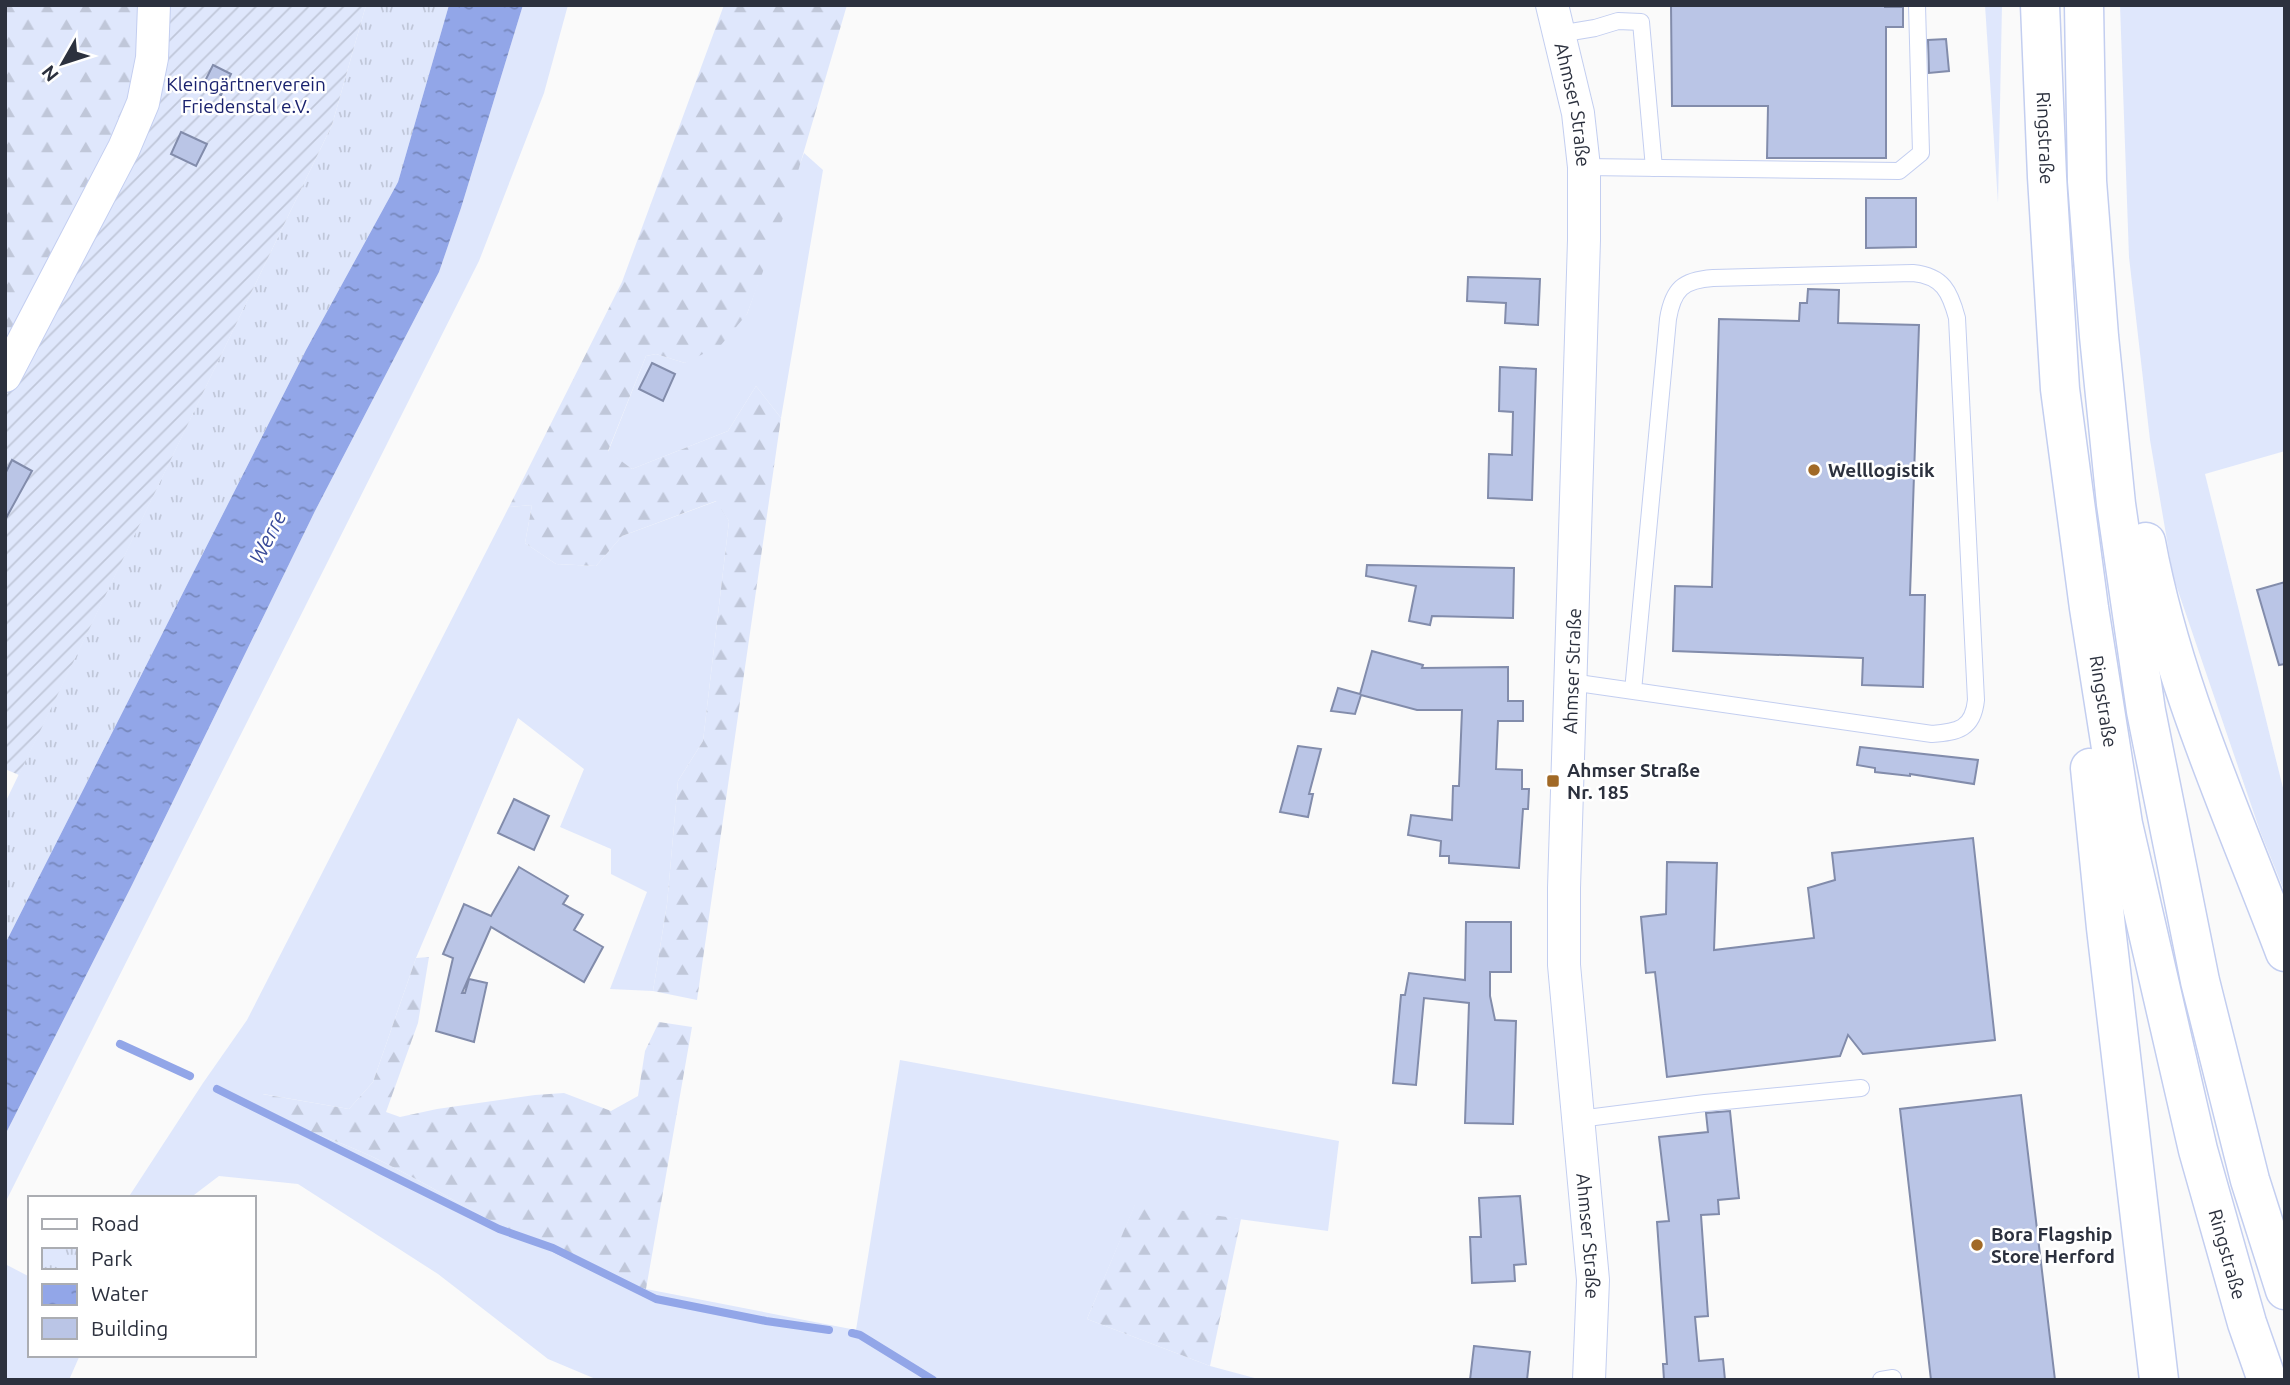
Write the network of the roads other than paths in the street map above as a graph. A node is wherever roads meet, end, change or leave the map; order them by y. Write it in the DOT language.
graph roads {
  1 [pos="155,5"];
  2 [pos="1917,5"];
  3 [pos="2040,5"];
  4 [pos="2084,5"];
  5 [pos="1556,20"];
  6 [pos="1584,167"];
  7 [pos="1654,168"];
  8 [pos="2099,336"];
  9 [pos="5,376"];
  10 [pos="2089,608"];
  11 [pos="1571,682"];
  12 [pos="1633,691"];
  13 [pos="2285,952"];
  14 [pos="1861,1088"];
  15 [pos="1579,1119"];
  16 [pos="2285,1290"];
  17 [pos="1589,1380"];
  18 [pos="2159,1380"];
  19 [pos="2267,1380"];
  1 -- 9 [label="street"];
  2 -- 7 [label="lane"];
  3 -- 10 [label="highway, Ringstraße"];
  4 -- 8 [label="highway, Ringstraße"];
  5 -- 6 [label="street, Ahmser Straße"];
  5 -- 7 [label="lane"];
  6 -- 7 [label="lane"];
  6 -- 11 [label="street, Ahmser Straße"];
  8 -- 13 [label="highway"];
  8 -- 16 [label="highway, Ringstraße"];
  10 -- 18 [label="highway"];
  10 -- 19 [label="highway, Ringstraße"];
  11 -- 12 [label="lane"];
  11 -- 15 [label="street, Ahmser Straße"];
  12 -- 12 [label="lane"];
  14 -- 15 [label="lane"];
  15 -- 17 [label="street, Ahmser Straße"];
}
